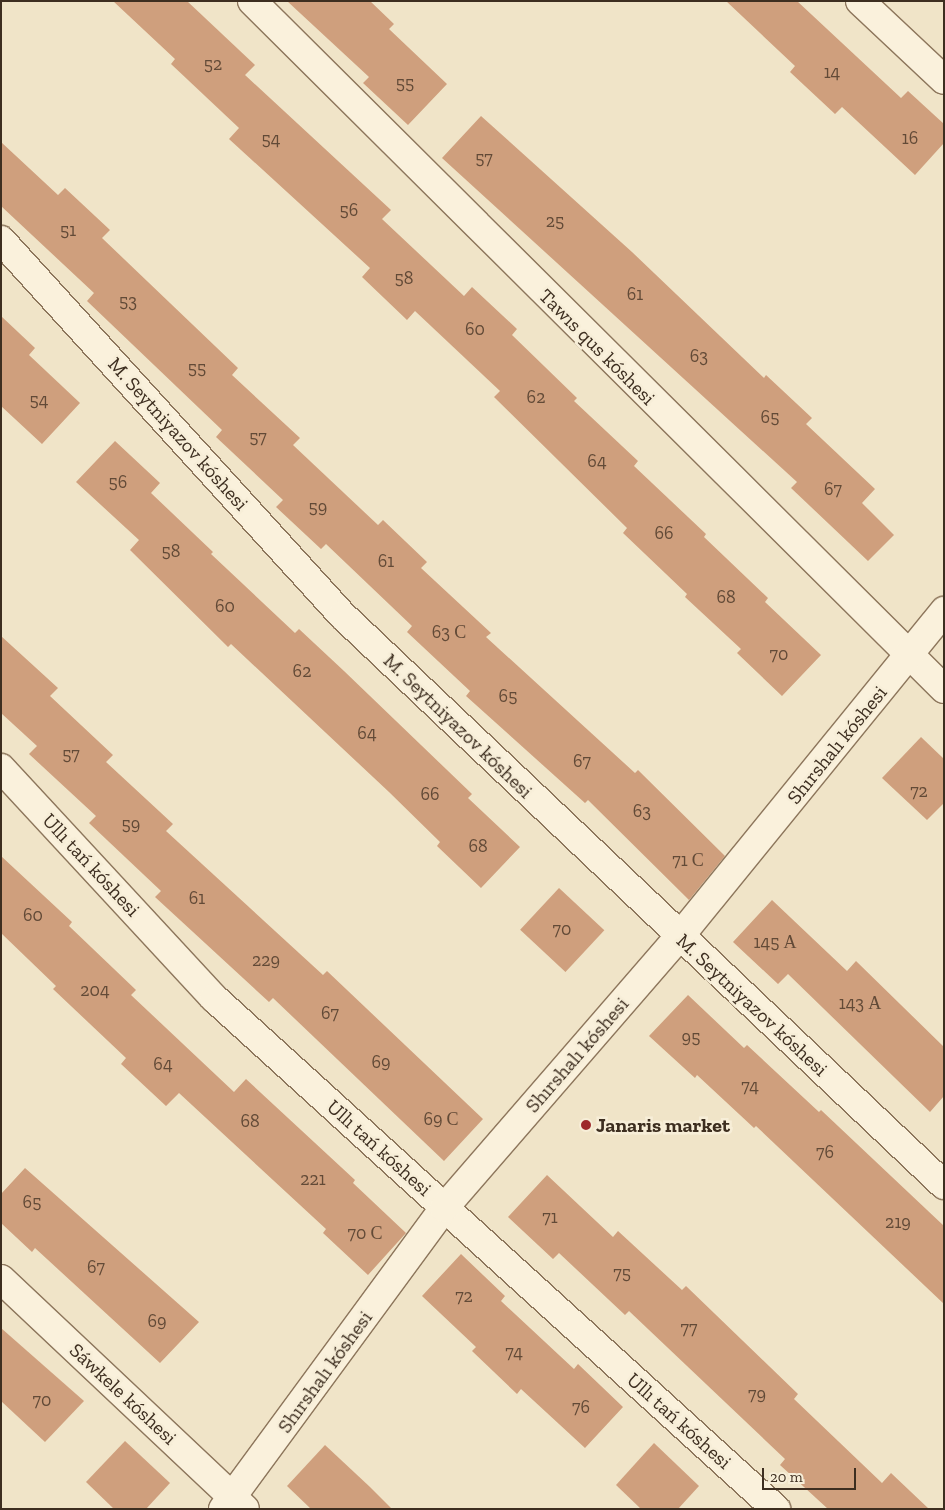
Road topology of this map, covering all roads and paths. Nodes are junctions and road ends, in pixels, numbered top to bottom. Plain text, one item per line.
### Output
1 (252, 1) edge
2 (860, 1) edge
3 (944, 80) edge
4 (1, 240) edge
5 (944, 611) edge
6 (910, 656) junction
7 (944, 689) edge
8 (1, 768) edge
9 (680, 936) junction
10 (944, 1184) edge
11 (444, 1208) junction
12 (1, 1279) edge
13 (234, 1505) edge
14 (776, 1509) edge

1 - 6 street, Tawıs qus kóshesi
2 - 3 street
4 - 9 street, M. Seytniyazov kóshesi
5 - 6 street, Shırshalı kóshesi
6 - 7 street, Tawıs qus kóshesi
6 - 9 street, Shırshalı kóshesi
8 - 11 street, Ullı tań kóshesi
9 - 10 street, M. Seytniyazov kóshesi
9 - 11 street, Shırshalı kóshesi
11 - 13 street, Shırshalı kóshesi
11 - 14 street, Ullı tań kóshesi
12 - 13 street, Sáwkele kóshesi

